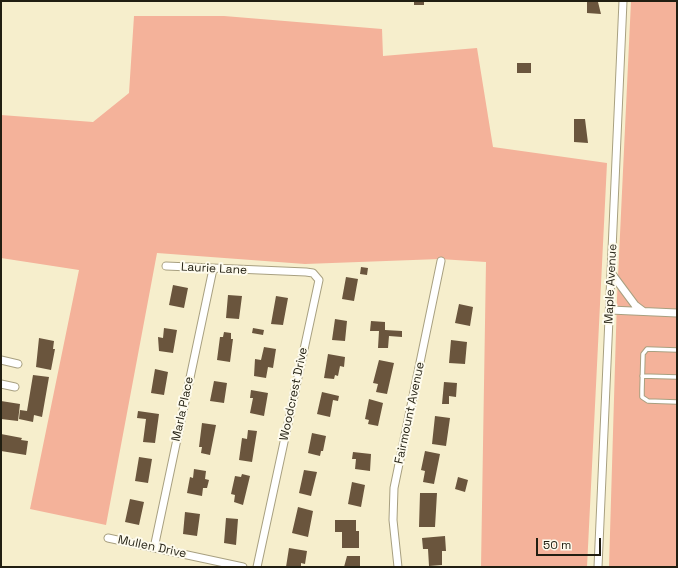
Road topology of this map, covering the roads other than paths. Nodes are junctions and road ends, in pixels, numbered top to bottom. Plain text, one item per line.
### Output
1 (623, 1) edge
2 (441, 261) dead end
3 (166, 266) dead end
4 (213, 269) junction
5 (262, 271) joint
6 (612, 274) junction
7 (610, 310) junction
8 (643, 311) junction
9 (677, 313) edge
10 (677, 350) edge
11 (1, 360) edge
12 (18, 364) dead end
13 (642, 376) junction
14 (677, 377) edge
15 (1, 384) edge
16 (15, 387) dead end
17 (677, 402) edge
18 (108, 538) dead end
19 (154, 548) junction
20 (243, 567) edge
21 (257, 567) edge
22 (398, 567) edge
23 (598, 567) edge

1 - 6 street, Maple Avenue
2 - 22 street, Fairmount Avenue
3 - 4 street, Laurie Lane
4 - 5 street, Laurie Lane
4 - 19 street, Marla Place
5 - 21 street, Woodcrest Drive
6 - 7 street, Maple Avenue
6 - 8 street
7 - 8 street
7 - 23 street, Maple Avenue
8 - 9 street
10 - 13 lane
11 - 12 street
13 - 14 lane
13 - 17 lane
15 - 16 street
18 - 19 street, Mullen Drive
19 - 20 street, Mullen Drive

